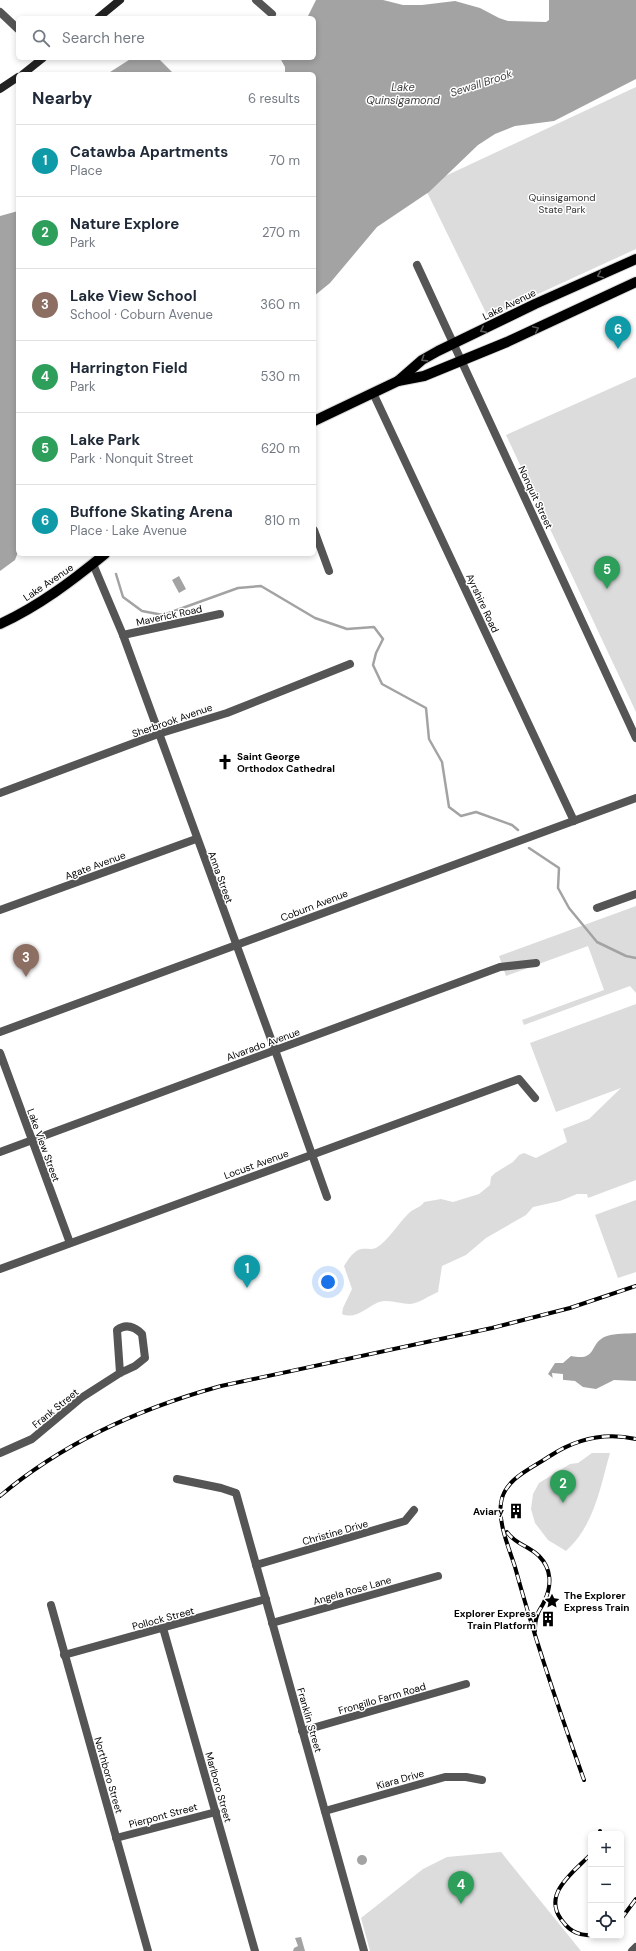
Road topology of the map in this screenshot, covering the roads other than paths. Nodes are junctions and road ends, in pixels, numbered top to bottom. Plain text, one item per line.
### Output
1 (256, 0) edge
2 (118, 1) edge
3 (0, 12) edge
4 (272, 14) dead end
5 (100, 16) edge
6 (16, 27) edge
7 (40, 60) edge
8 (26, 72) edge
9 (16, 78) edge
10 (0, 89) edge
11 (636, 259) edge
12 (417, 265) dead end
13 (636, 282) edge
14 (454, 344) junction
15 (461, 360) junction
16 (398, 381) junction
17 (373, 393) junction
18 (316, 420) edge
19 (316, 535) edge
20 (103, 556) edge
21 (93, 564) junction
22 (329, 571) dead end
23 (220, 614) dead end
24 (0, 624) edge
25 (123, 636) junction
26 (350, 664) dead end
27 (158, 734) junction
28 (636, 738) edge
29 (0, 794) edge
30 (636, 798) edge
31 (574, 821) junction
32 (196, 838) junction
33 (636, 894) edge
34 (597, 908) dead end
35 (0, 910) edge
36 (236, 945) junction
37 (536, 963) dead end
38 (0, 1032) edge
39 (275, 1050) junction
40 (0, 1053) edge
41 (535, 1098) dead end
42 (32, 1140) junction
43 (0, 1152) edge
44 (312, 1155) junction
45 (327, 1197) dead end
46 (70, 1243) junction
47 (0, 1269) edge
48 (120, 1373) junction
49 (0, 1454) edge
50 (177, 1479) dead end
51 (414, 1510) dead end
52 (256, 1565) junction
53 (438, 1576) dead end
54 (266, 1599) junction
55 (51, 1605) dead end
56 (272, 1623) junction
57 (163, 1628) junction
58 (64, 1655) junction
59 (466, 1684) dead end
60 (302, 1731) junction
61 (482, 1780) dead end
62 (325, 1811) junction
63 (216, 1812) junction
64 (116, 1838) junction
65 (636, 1947) edge
66 (148, 1951) edge
67 (255, 1951) edge
68 (364, 1951) edge
69 (632, 1951) edge

1 - 4 street
2 - 5 main road
3 - 6 street
7 - 8 main road
9 - 10 main road
11 -> 14 main road, Lake Avenue
12 - 14 street, Nonquit Street
15 -> 13 main road, Lake Avenue
14 - 15 street, Nonquit Street
14 -> 16 main road, Lake Avenue
15 - 16 main road, Lake Avenue
15 - 28 street, Nonquit Street
16 - 17 main road, Lake Avenue
17 - 18 main road, Lake Avenue
17 - 31 street, Ayrshire Road
19 - 22 street
20 - 21 main road, Lake Avenue
21 - 24 main road, Lake Avenue
21 - 25 street, Anna Street
23 - 25 street, Maverick Road
25 - 27 street, Anna Street
26 - 27 street, Sherbrook Avenue
27 - 29 street, Sherbrook Avenue
27 - 32 street, Anna Street
30 - 31 street, Coburn Avenue
31 - 36 street, Coburn Avenue
32 - 35 street, Agate Avenue
32 - 36 street, Anna Street
33 - 34 street
36 - 38 street, Coburn Avenue
36 - 39 street, Anna Street
37 - 39 street, Alvarado Avenue
39 - 42 street, Alvarado Avenue
39 - 44 street, Anna Street
40 - 42 street, Lake View Street
41 - 44 street, Locust Avenue
42 - 43 street, Alvarado Avenue
42 - 46 street, Lake View Street
44 - 45 street, Anna Street
44 - 46 street, Locust Avenue
46 - 47 street, Locust Avenue
48 - 48 street, Frank Street
48 - 49 street, Frank Street
50 - 52 street, Franklin Street
51 - 52 street, Christine Drive
52 - 54 street, Franklin Street
53 - 56 street, Angela Rose Lane
54 - 56 street, Franklin Street
54 - 57 street, Pollock Street
55 - 58 street, Northboro Street
56 - 60 street, Franklin Street
57 - 58 street, Pollock Street
57 - 63 street, Marlboro Street
58 - 64 street, Northboro Street
59 - 60 street, Frongillo Farm Road
60 - 62 street, Franklin Street
61 - 62 street, Kiara Drive
62 - 68 street, Franklin Street
63 - 64 street, Pierpont Street
63 - 67 street, Marlboro Street
64 - 66 street, Northboro Street
65 - 69 street

